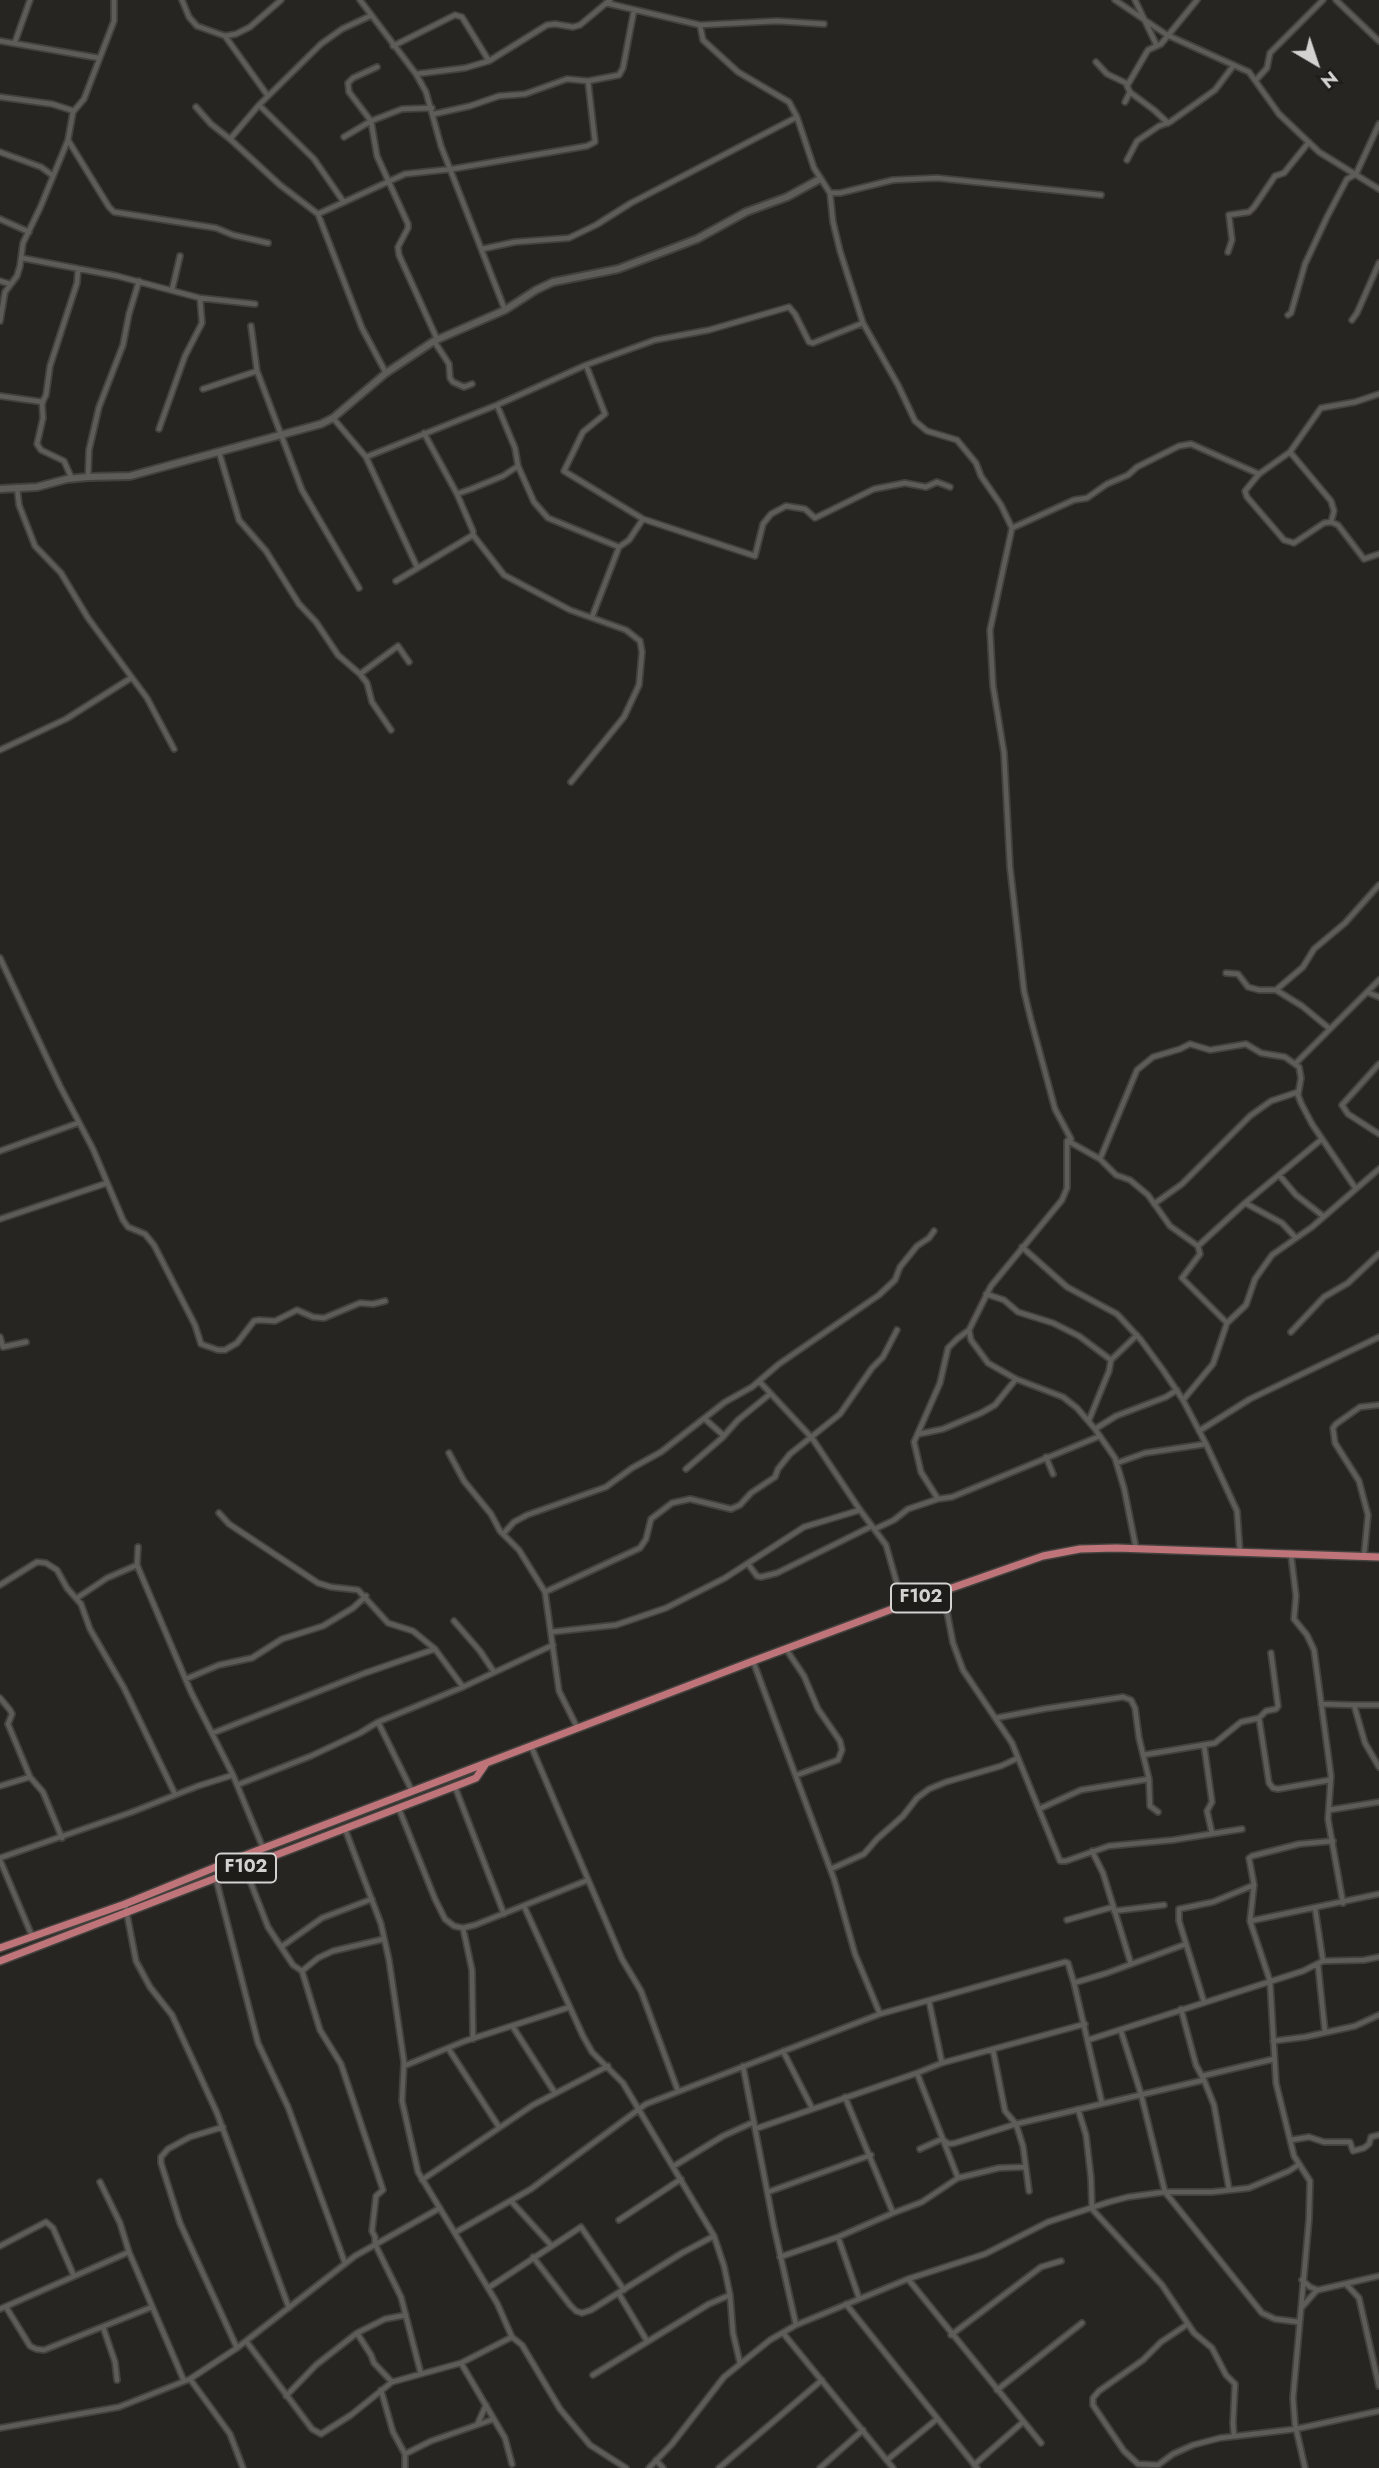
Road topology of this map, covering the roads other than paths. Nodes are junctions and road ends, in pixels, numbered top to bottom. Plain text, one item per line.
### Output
1 (30, 0) edge
2 (114, 0) edge
3 (182, 0) edge
4 (281, 0) edge
5 (360, 0) edge
6 (1115, 0) edge
7 (1135, 0) edge
8 (1197, 0) edge
9 (1323, 0) edge
10 (1336, 0) edge
11 (608, 2) edge
12 (634, 10) junction
13 (370, 16) junction
14 (1142, 18) junction
15 (824, 24) dead end
16 (700, 25) junction
17 (1167, 35) junction
18 (225, 36) junction
19 (0, 41) edge
20 (1379, 41) edge
21 (15, 42) junction
22 (393, 46) junction
23 (1157, 46) junction
24 (99, 58) junction
25 (489, 61) junction
26 (1096, 62) dead end
27 (1234, 65) junction
28 (377, 67) dead end
29 (416, 74) junction
30 (1256, 80) junction
31 (588, 81) junction
32 (1128, 84) junction
33 (1130, 92) junction
34 (268, 96) junction
35 (0, 97) edge
36 (1125, 102) dead end
37 (259, 106) junction
38 (196, 107) dead end
39 (75, 111) junction
40 (433, 111) junction
41 (797, 117) junction
42 (372, 121) junction
43 (1167, 123) junction
44 (1379, 124) edge
45 (344, 137) dead end
46 (230, 139) junction
47 (68, 140) junction
48 (1309, 142) junction
49 (0, 152) edge
50 (1127, 160) dead end
51 (452, 169) junction
52 (1356, 174) junction
53 (52, 175) junction
54 (820, 179) junction
55 (387, 182) junction
56 (1379, 189) edge
57 (830, 193) junction
58 (1101, 195) dead end
59 (343, 201) junction
60 (318, 214) junction
61 (0, 219) edge
62 (29, 232) junction
63 (268, 243) dead end
64 (482, 249) junction
65 (1228, 252) dead end
66 (180, 256) dead end
67 (22, 258) junction
68 (1379, 263) edge
69 (78, 270) junction
70 (0, 281) edge
71 (139, 281) junction
72 (10, 284) junction
73 (172, 290) junction
74 (200, 298) junction
75 (255, 304) dead end
76 (505, 310) junction
77 (1288, 315) dead end
78 (1352, 320) dead end
79 (0, 321) edge
80 (863, 323) junction
81 (251, 326) dead end
82 (435, 340) junction
83 (586, 365) junction
84 (257, 370) junction
85 (386, 373) junction
86 (472, 384) dead end
87 (203, 389) dead end
88 (1379, 394) edge
89 (0, 396) edge
90 (43, 402) junction
91 (497, 405) junction
92 (333, 418) junction
93 (159, 429) dead end
94 (424, 433) junction
95 (281, 435) junction
96 (219, 452) junction
97 (1290, 452) junction
98 (366, 457) junction
99 (518, 466) junction
100 (513, 471) junction
101 (522, 471) junction
102 (1259, 474) junction
103 (88, 477) junction
104 (72, 479) junction
105 (17, 486) junction
106 (950, 487) dead end
107 (0, 488) edge
108 (457, 494) junction
109 (643, 519) junction
110 (1331, 522) junction
111 (1012, 527) junction
112 (472, 535) junction
113 (620, 547) junction
114 (1379, 554) edge
115 (417, 567) junction
116 (396, 581) dead end
117 (359, 588) dead end
118 (592, 617) junction
119 (409, 662) dead end
120 (360, 674) junction
121 (131, 678) junction
122 (391, 730) dead end
123 (174, 749) dead end
124 (0, 750) edge
125 (570, 782) dead end
126 (1379, 885) edge
127 (0, 958) edge
128 (1226, 973) dead end
129 (1379, 980) edge
130 (1276, 990) junction
131 (1367, 992) junction
132 (1379, 997) edge
133 (1330, 1029) junction
134 (1296, 1063) junction
135 (1379, 1064) edge
136 (1298, 1092) junction
137 (78, 1123) junction
138 (1379, 1134) edge
139 (1322, 1139) junction
140 (1067, 1141) junction
141 (0, 1151) edge
142 (1100, 1159) junction
143 (1379, 1169) edge
144 (1280, 1176) junction
145 (107, 1183) junction
146 (1356, 1189) junction
147 (1245, 1203) junction
148 (1154, 1204) junction
149 (1323, 1216) junction
150 (0, 1219) edge
151 (933, 1231) dead end
152 (1295, 1237) junction
153 (1198, 1246) junction
154 (1022, 1247) junction
155 (1379, 1254) edge
156 (986, 1294) junction
157 (386, 1301) dead end
158 (1227, 1323) junction
159 (897, 1329) dead end
160 (969, 1330) junction
161 (1291, 1332) dead end
162 (1137, 1335) junction
163 (0, 1337) edge
164 (1379, 1337) edge
165 (26, 1342) dead end
166 (1111, 1360) junction
167 (1017, 1379) junction
168 (759, 1381) junction
169 (1177, 1390) junction
170 (770, 1394) junction
171 (1183, 1400) junction
172 (1379, 1405) edge
173 (705, 1419) junction
174 (1088, 1420) junction
175 (1095, 1429) junction
176 (1199, 1431) junction
177 (918, 1434) junction
178 (724, 1436) junction
179 (1100, 1436) junction
180 (813, 1438) junction
181 (1206, 1444) junction
182 (449, 1453) dead end
183 (1046, 1457) junction
184 (1116, 1463) junction
185 (686, 1469) dead end
186 (1053, 1474) dead end
187 (938, 1499) junction
188 (860, 1510) junction
189 (219, 1513) dead end
190 (873, 1527) junction
191 (504, 1533) junction
192 (138, 1547) dead end
193 (1136, 1548) junction
194 (1240, 1553) junction
195 (1292, 1555) junction
196 (1363, 1556) junction
197 (1379, 1557) edge
198 (748, 1564) junction
199 (137, 1565) junction
200 (0, 1585) edge
201 (943, 1591) junction
202 (545, 1592) junction
203 (366, 1596) junction
204 (77, 1598) junction
205 (903, 1605) junction
206 (454, 1620) dead end
207 (551, 1632) junction
208 (553, 1645) junction
209 (435, 1649) junction
210 (786, 1649) junction
211 (1271, 1653) dead end
212 (753, 1661) junction
213 (494, 1672) junction
214 (186, 1679) junction
215 (463, 1686) junction
216 (0, 1698) edge
217 (1321, 1704) junction
218 (1379, 1704) edge
219 (1354, 1705) junction
220 (1259, 1717) junction
221 (996, 1718) junction
222 (378, 1722) junction
223 (577, 1728) junction
224 (213, 1734) junction
225 (1204, 1745) junction
226 (531, 1746) junction
227 (1143, 1755) junction
228 (1018, 1758) junction
229 (485, 1765) junction
230 (1379, 1767) edge
231 (233, 1775) junction
232 (797, 1775) junction
233 (30, 1777) junction
234 (1149, 1779) junction
235 (1330, 1780) junction
236 (236, 1785) junction
237 (0, 1786) edge
238 (455, 1787) junction
239 (412, 1792) junction
240 (175, 1794) junction
241 (1379, 1802) edge
242 (399, 1809) junction
243 (1039, 1809) junction
244 (1329, 1810) junction
245 (1158, 1812) dead end
246 (345, 1829) junction
247 (1242, 1829) dead end
248 (1212, 1833) junction
249 (62, 1838) junction
250 (1333, 1842) junction
251 (264, 1849) junction
252 (1092, 1851) junction
253 (0, 1859) edge
254 (244, 1868) junction
255 (831, 1869) junction
256 (216, 1879) junction
257 (588, 1880) junction
258 (1254, 1885) junction
259 (1379, 1894) edge
260 (372, 1899) junction
261 (1343, 1903) junction
262 (125, 1904) junction
263 (1164, 1905) dead end
264 (524, 1906) junction
265 (1315, 1908) junction
266 (1114, 1909) junction
267 (126, 1913) junction
268 (504, 1914) junction
269 (1067, 1920) dead end
270 (1250, 1921) junction
271 (463, 1928) junction
272 (32, 1936) junction
273 (384, 1939) junction
274 (1186, 1944) junction
275 (280, 1947) junction
276 (0, 1948) edge
277 (1379, 1956) edge
278 (0, 1961) edge
279 (1321, 1963) junction
280 (1131, 1964) junction
281 (302, 1971) junction
282 (1270, 1981) junction
283 (1074, 1983) junction
284 (929, 2001) junction
285 (1204, 2002) junction
286 (570, 2007) junction
287 (1181, 2009) junction
288 (880, 2014) junction
289 (1379, 2015) edge
290 (1085, 2024) junction
291 (513, 2027) junction
292 (1121, 2031) junction
293 (1325, 2032) junction
294 (473, 2039) junction
295 (1088, 2040) junction
296 (1273, 2041) junction
297 (448, 2048) junction
298 (993, 2050) junction
299 (783, 2051) junction
300 (1274, 2059) junction
301 (942, 2063) junction
302 (404, 2066) junction
303 (608, 2066) junction
304 (743, 2066) junction
305 (917, 2073) junction
306 (1203, 2078) junction
307 (678, 2091) junction
308 (555, 2093) junction
309 (1141, 2094) junction
310 (845, 2097) junction
311 (1102, 2103) junction
312 (812, 2108) junction
313 (639, 2109) junction
314 (1078, 2109) junction
315 (754, 2122) junction
316 (1016, 2124) junction
317 (223, 2127) junction
318 (499, 2127) junction
319 (755, 2129) junction
320 (1379, 2136) edge
321 (942, 2139) junction
322 (1291, 2140) junction
323 (920, 2149) dead end
324 (871, 2155) junction
325 (1298, 2165) junction
326 (674, 2166) junction
327 (1025, 2168) junction
328 (958, 2178) junction
329 (681, 2179) junction
330 (422, 2180) junction
331 (100, 2182) dead end
332 (1229, 2189) junction
333 (1029, 2191) dead end
334 (768, 2192) junction
335 (1165, 2192) junction
336 (511, 2201) junction
337 (440, 2208) junction
338 (1092, 2209) junction
339 (893, 2213) junction
340 (619, 2220) dead end
341 (456, 2232) junction
342 (714, 2236) junction
343 (838, 2237) junction
344 (375, 2244) junction
345 (551, 2245) junction
346 (0, 2246) edge
347 (130, 2252) junction
348 (533, 2257) junction
349 (780, 2257) junction
350 (1061, 2261) dead end
351 (345, 2263) junction
352 (74, 2276) junction
353 (1379, 2276) edge
354 (908, 2279) junction
355 (1302, 2280) junction
356 (1346, 2284) junction
357 (488, 2288) junction
358 (1318, 2290) junction
359 (621, 2292) junction
360 (730, 2295) junction
361 (859, 2298) junction
362 (846, 2304) junction
363 (152, 2307) junction
364 (3, 2308) edge
365 (289, 2308) junction
366 (1300, 2309) junction
367 (406, 2315) junction
368 (1299, 2322) junction
369 (1082, 2323) dead end
370 (1188, 2324) junction
371 (796, 2325) junction
372 (103, 2327) junction
373 (357, 2333) junction
374 (783, 2333) junction
375 (951, 2335) junction
376 (512, 2337) junction
377 (246, 2341) junction
378 (647, 2341) junction
379 (237, 2348) junction
380 (461, 2363) junction
381 (740, 2363) junction
382 (421, 2374) junction
383 (593, 2375) dead end
384 (190, 2379) junction
385 (117, 2380) dead end
386 (184, 2381) junction
387 (822, 2381) junction
388 (392, 2382) junction
389 (1379, 2386) edge
390 (381, 2390) junction
391 (997, 2390) junction
392 (286, 2396) junction
393 (486, 2405) junction
394 (1379, 2411) edge
395 (937, 2419) junction
396 (494, 2420) junction
397 (1023, 2422) junction
398 (477, 2424) junction
399 (0, 2428) edge
400 (863, 2430) junction
401 (1296, 2430) junction
402 (1234, 2436) junction
403 (1041, 2443) dead end
404 (405, 2454) junction
405 (656, 2460) junction
406 (887, 2460) junction
407 (512, 2464) dead end
408 (976, 2466) edge
409 (1158, 2466) edge
410 (243, 2468) edge
411 (405, 2468) edge
412 (626, 2468) edge
413 (649, 2468) edge
414 (663, 2468) edge
415 (719, 2468) edge
416 (820, 2468) edge
417 (893, 2468) edge
418 (1305, 2468) edge

1 - 21 street
2 - 24 street
3 - 18 street
4 - 18 street
5 - 13 street
6 - 14 street
7 - 14 street
8 - 17 street
9 - 30 street
10 - 20 street
11 - 12 street
11 - 25 street
12 - 16 street
12 - 31 street
13 - 22 street
13 - 34 street
14 - 17 street
14 - 23 street
15 - 16 street
16 - 41 street
17 - 23 street
17 - 27 street
18 - 34 street
19 - 21 street
21 - 24 street
22 - 25 street
22 - 29 street
23 - 32 street
24 - 39 street
25 - 29 street
26 - 32 street
27 - 30 street
27 - 43 street
28 - 42 street
29 - 40 street
30 - 48 street
31 - 40 street
31 - 51 street
32 - 33 street
33 - 36 street
33 - 43 street
34 - 37 street
35 - 39 street
37 - 46 street
37 - 59 street
38 - 46 street
39 - 47 street
40 - 42 street
40 - 51 street
41 - 54 street
41 - 64 street
42 - 45 street
42 - 55 street
43 - 50 street
44 - 52 street
46 - 60 street
47 - 53 street
47 - 63 street
48 - 52 street
48 - 65 street
49 - 53 street
51 - 55 street
51 - 64 street
52 - 56 street
52 - 77 street
53 - 62 street
54 - 57 street
54 - 76 street
55 - 59 street
55 - 82 street
57 - 58 street
57 - 80 street
59 - 60 street
60 - 85 street
61 - 62 street
62 - 67 street
64 - 76 street
66 - 73 street
67 - 69 street
67 - 72 street
68 - 78 street
69 - 71 street
69 - 90 street
70 - 72 street
71 - 73 street
71 - 103 street
72 - 79 street
73 - 74 street
74 - 75 street
74 - 93 street
76 - 82 street
80 - 83 street
80 - 111 street
81 - 84 street
82 - 85 street
82 - 86 street
83 - 91 street
83 - 109 street
84 - 87 street
84 - 95 street
85 - 92 street
88 - 97 street
89 - 90 street
90 - 104 street
91 - 94 street
91 - 99 street
92 - 95 street
92 - 98 street
94 - 98 street
94 - 108 street
95 - 96 street
95 - 117 street
96 - 103 street
96 - 120 street
97 - 102 street
97 - 110 street
98 - 115 street
99 - 100 street
99 - 101 street
100 - 101 street
100 - 108 street
101 - 113 street
102 - 110 street
102 - 111 street
103 - 104 street
104 - 105 street
105 - 107 street
105 - 121 street
106 - 109 street
108 - 112 street
109 - 113 street
110 - 114 street
111 - 140 street
112 - 115 street
112 - 118 street
113 - 118 street
115 - 116 street
118 - 125 street
119 - 120 street
120 - 122 street
121 - 123 street
121 - 124 street
126 - 130 street
127 - 137 street
128 - 130 street
129 - 131 street
130 - 133 street
131 - 132 street
131 - 133 street
133 - 134 street
134 - 136 street
134 - 142 street
135 - 138 street
136 - 139 street
136 - 148 street
137 - 141 street
137 - 145 street
139 - 144 street
139 - 146 street
140 - 142 street
140 - 154 street
142 - 148 street
143 - 146 street
144 - 147 street
144 - 149 street
145 - 150 street
145 - 157 street
146 - 149 street
147 - 152 street
147 - 153 street
148 - 153 street
149 - 152 street
151 - 168 street
152 - 158 street
153 - 158 street
154 - 156 street
154 - 162 street
155 - 161 street
156 - 160 street
156 - 166 street
158 - 171 street
159 - 180 street
160 - 167 street
160 - 177 street
162 - 166 street
162 - 169 street
163 - 165 street
164 - 176 street
166 - 174 street
167 - 174 street
167 - 177 street
168 - 170 street
168 - 173 street
169 - 171 street
169 - 175 street
170 - 178 street
170 - 180 street
171 - 176 street
172 - 196 street
173 - 178 street
173 - 191 street
174 - 175 street
175 - 179 street
176 - 181 street
177 - 187 street
178 - 185 street
179 - 183 street
179 - 184 street
180 - 188 street
180 - 202 street
181 - 184 street
181 - 194 street
182 - 191 street
183 - 186 street
183 - 187 street
184 - 193 street
187 - 190 street
188 - 190 street
188 - 198 street
189 - 203 street
190 - 198 street
190 - 205 street
191 - 202 street
192 - 199 street
193 - 194 main road, F102
193 - 201 main road, F102
194 - 195 main road, F102
195 - 196 main road, F102
195 - 217 street
196 - 197 main road, F102
198 - 207 street
199 - 204 street
199 - 214 street
200 - 204 street
201 - 205 main road, F102
201 - 221 street
202 - 207 street
203 - 209 street
203 - 214 street
204 - 240 street
205 - 210 main road, F102
206 - 213 street
207 - 208 street
208 - 213 street
208 - 223 street
209 - 215 street
209 - 224 street
210 - 212 main road, F102
210 - 232 street
211 - 220 street
212 - 223 main road, F102
212 - 232 street
213 - 215 street
214 - 224 street
215 - 222 street
216 - 233 street
217 - 219 street
217 - 235 street
218 - 219 street
219 - 230 street
220 - 225 street
220 - 235 street
221 - 227 street
221 - 228 street
222 - 236 street
222 - 239 street
223 - 226 main road, F102
224 - 231 street
225 - 227 street
225 - 248 street
226 - 229 main road, F102
226 - 257 street
227 - 234 street
228 - 243 street
228 - 255 street
229 - 238 main road, F102
229 - 239 main road, F102
231 - 236 street
231 - 240 street
232 - 255 street
233 - 237 street
233 - 249 street
234 - 243 street
234 - 245 street
235 - 244 street
236 - 251 street
238 - 242 main road, F102
238 - 268 street
239 - 251 main road, F102
240 - 249 street
241 - 244 street
242 - 246 main road, F102
242 - 271 street
243 - 252 street
244 - 250 street
246 - 254 main road, F102
246 - 260 street
247 - 248 street
248 - 252 street
249 - 253 street
250 - 258 street
250 - 261 street
251 - 262 main road, F102
252 - 266 street
253 - 272 street
254 - 256 main road, F102
254 - 275 street
255 - 288 street
256 - 267 main road, F102
256 - 351 street
257 - 264 street
257 - 307 street
258 - 270 street
258 - 274 street
259 - 261 street
260 - 273 street
260 - 275 street
261 - 265 street
262 - 267 street
262 - 272 main road, F102
263 - 266 street
264 - 268 street
264 - 286 street
265 - 270 street
265 - 279 street
266 - 269 street
266 - 280 street
267 - 278 main road, F102
267 - 317 street
268 - 271 street
270 - 282 street
271 - 294 street
272 - 276 main road, F102
273 - 281 street
273 - 302 street
274 - 280 street
274 - 285 street
275 - 281 street
277 - 279 street
279 - 282 street
279 - 293 street
280 - 283 street
281 - 344 street
282 - 285 street
282 - 296 street
283 - 284 street
283 - 290 street
284 - 288 street
284 - 301 street
285 - 287 street
286 - 291 street
286 - 303 street
287 - 292 street
287 - 306 street
288 - 299 street
289 - 293 street
290 - 295 street
290 - 298 street
291 - 294 street
291 - 308 street
292 - 295 street
292 - 309 street
293 - 296 street
294 - 297 street
295 - 311 street
296 - 300 street
297 - 302 street
297 - 318 street
298 - 301 street
298 - 316 street
299 - 304 street
299 - 312 street
300 - 306 street
300 - 322 street
301 - 305 street
302 - 330 street
303 - 308 street
303 - 313 street
304 - 307 street
304 - 315 street
305 - 310 street
305 - 321 street
306 - 309 street
306 - 332 street
307 - 313 street
308 - 318 street
309 - 311 street
309 - 335 street
310 - 312 street
310 - 324 street
311 - 314 street
312 - 319 street
313 - 326 street
313 - 336 street
314 - 316 street
314 - 338 street
315 - 319 street
315 - 326 street
316 - 321 street
316 - 327 street
317 - 365 street
317 - 379 street
318 - 330 street
319 - 334 street
320 - 322 street
321 - 323 street
321 - 328 street
322 - 325 street
324 - 334 street
324 - 339 street
325 - 332 street
325 - 355 street
326 - 329 street
327 - 328 street
327 - 333 street
328 - 339 street
329 - 340 street
329 - 342 street
330 - 337 street
331 - 347 street
332 - 335 street
334 - 349 street
335 - 338 street
335 - 368 street
336 - 341 street
336 - 345 street
337 - 341 street
337 - 344 street
338 - 354 street
338 - 370 street
339 - 343 street
341 - 357 street
342 - 359 street
342 - 360 street
343 - 349 street
343 - 361 street
344 - 351 street
344 - 367 street
345 - 348 street
345 - 359 street
346 - 352 street
347 - 352 street
347 - 363 street
348 - 357 street
348 - 359 street
349 - 371 street
350 - 375 street
351 - 365 street
352 - 364 street
353 - 356 street
354 - 361 street
354 - 375 street
355 - 358 street
355 - 366 street
356 - 358 street
356 - 389 street
357 - 376 street
358 - 366 street
359 - 378 street
360 - 378 street
360 - 381 street
361 - 362 street
362 - 371 street
362 - 395 street
363 - 372 street
363 - 386 street
364 - 372 street
365 - 377 street
366 - 368 street
367 - 373 street
367 - 382 street
368 - 401 street
369 - 391 street
370 - 402 street
370 - 409 street
371 - 374 street
372 - 385 street
373 - 388 street
373 - 392 street
374 - 381 street
374 - 387 street
375 - 391 street
376 - 380 street
376 - 412 street
377 - 379 street
377 - 392 street
378 - 383 street
379 - 384 street
380 - 382 street
380 - 393 street
381 - 405 street
382 - 388 street
384 - 386 street
384 - 410 street
386 - 399 street
387 - 400 street
387 - 415 street
388 - 390 street
390 - 392 street
390 - 404 street
391 - 397 street
393 - 396 street
393 - 398 street
394 - 401 street
395 - 406 street
395 - 408 street
396 - 398 street
396 - 407 street
397 - 403 street
397 - 408 street
398 - 404 street
400 - 406 street
400 - 416 street
401 - 402 street
401 - 418 street
402 - 409 street
404 - 411 street
405 - 413 street
405 - 414 street
406 - 417 street

